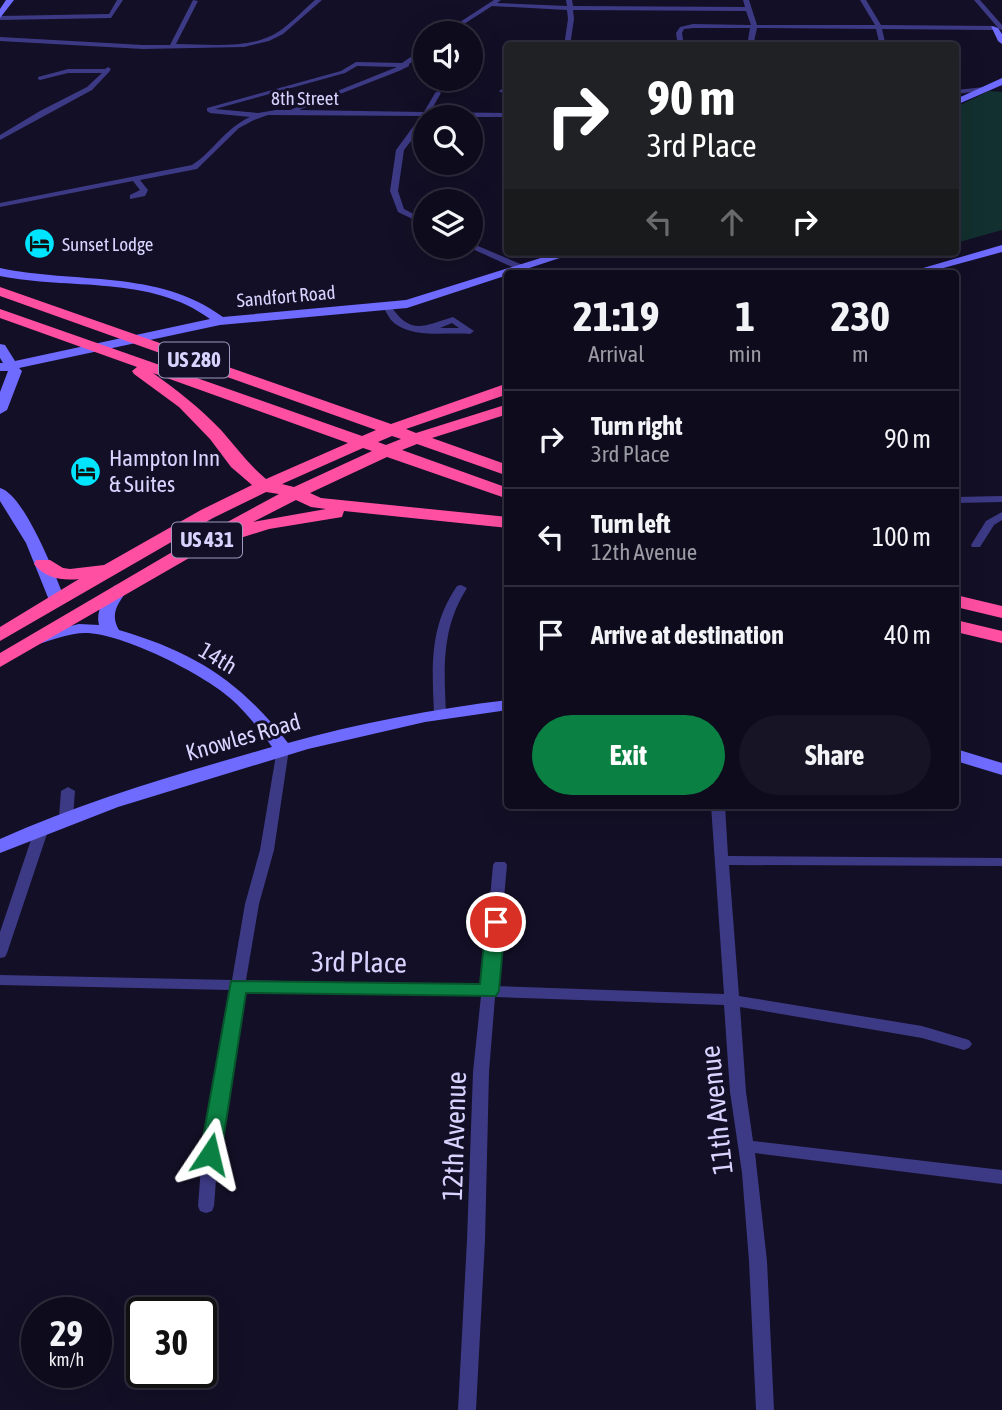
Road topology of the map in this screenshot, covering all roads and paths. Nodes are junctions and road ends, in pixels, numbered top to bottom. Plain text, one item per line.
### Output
1 (10, 0) edge
2 (120, 0) edge
3 (319, 0) edge
4 (746, 0) edge
5 (863, 0) edge
6 (977, 0) edge
7 (195, 1) edge
8 (496, 2) edge
9 (569, 4) edge
10 (750, 9) junction
11 (0, 16) edge
12 (111, 16) joint
13 (465, 21) edge
14 (754, 26) junction
15 (878, 27) junction
16 (999, 28) edge
17 (0, 39) edge
18 (1002, 41) edge
19 (568, 42) edge
20 (680, 42) edge
21 (751, 42) edge
22 (882, 42) edge
23 (172, 47) junction
24 (413, 60) edge
25 (407, 65) junction
26 (40, 78) dead end
27 (995, 86) edge
28 (959, 92) edge
29 (438, 93) dead end
30 (959, 101) edge
31 (431, 105) edge
32 (286, 112) junction
33 (413, 114) edge
34 (256, 115) junction
35 (483, 115) edge
36 (504, 115) edge
37 (413, 131) edge
38 (0, 138) edge
39 (135, 179) junction
40 (132, 197) dead end
41 (0, 205) edge
42 (413, 216) edge
43 (1002, 248) edge
44 (483, 250) edge
45 (560, 256) edge
46 (1002, 261) edge
47 (522, 268) junction
48 (516, 270) edge
49 (923, 270) edge
50 (0, 272) edge
51 (959, 273) edge
52 (504, 274) edge
53 (0, 291) edge
54 (387, 307) junction
55 (0, 313) edge
56 (220, 321) junction
57 (430, 328) dead end
58 (85, 345) junction
59 (0, 348) edge
60 (6, 366) edge
61 (504, 389) edge
62 (504, 408) edge
63 (0, 410) edge
64 (237, 463) junction
65 (504, 468) edge
66 (264, 486) junction
67 (0, 492) edge
68 (294, 492) junction
69 (504, 493) edge
70 (1002, 499) edge
71 (959, 500) edge
72 (375, 510) junction
73 (207, 514) junction
74 (1002, 515) edge
75 (504, 523) edge
76 (976, 545) dead end
77 (195, 546) junction
78 (43, 564) junction
79 (118, 564) junction
80 (461, 588) dead end
81 (120, 589) junction
82 (57, 600) junction
83 (959, 602) edge
84 (1002, 612) edge
85 (959, 627) edge
86 (112, 632) junction
87 (0, 635) edge
88 (1002, 637) edge
89 (36, 640) junction
90 (0, 661) edge
91 (504, 706) edge
92 (440, 714) junction
93 (283, 749) junction
94 (959, 756) edge
95 (1002, 769) edge
96 (68, 790) dead end
97 (718, 809) edge
98 (66, 817) junction
99 (42, 828) junction
100 (0, 847) edge
101 (723, 860) junction
102 (1002, 862) edge
103 (500, 864) dead end
104 (0, 953) edge
105 (0, 980) edge
106 (238, 986) junction
107 (489, 991) junction
108 (732, 1000) junction
109 (964, 1044) dead end
110 (746, 1146) junction
111 (1002, 1177) edge
112 (206, 1206) dead end
113 (467, 1410) edge
114 (765, 1410) edge

1 - 11 street
2 - 12 street
3 - 23 street
4 - 10 street
5 - 15 street
6 - 16 street
7 - 23 street
8 - 9 street
8 - 13 street
9 - 10 street
9 - 19 street
10 - 14 street
11 - 12 street
14 - 15 street
14 - 20 street
14 - 21 street
15 - 16 street
15 - 22 street
16 - 18 street
17 - 23 street
24 - 25 street
25 - 32 street
25 - 34 street
26 - 38 street
27 - 28 street
27 - 30 street
29 - 31 street
32 - 33 street, 8th Street
32 - 34 street, 8th Street
34 - 39 street, 8th Street
35 - 36 street, 8th Street
37 - 42 street
39 - 40 street
39 - 41 street, 8th Street
43 - 49 street
44 - 47 street
45 - 47 street, Sandfort Road
46 - 51 street
47 - 48 street, Sandfort Road
50 - 56 street
52 - 54 street, Sandfort Road
53 - 65 highway, US 280
54 - 56 street, Sandfort Road
54 - 57 street
55 - 58 highway, US 280
56 - 60 street, Sandfort Road
58 - 64 highway
58 - 69 highway, US 280
59 - 60 street
60 - 63 street
61 - 66 highway
62 - 68 highway, US 431
64 - 66 highway
64 - 73 highway, US 431
66 - 68 highway
66 - 73 highway
67 - 78 street
68 - 72 highway
68 - 77 highway, US 431
70 - 71 street
72 - 75 highway
72 - 77 highway
73 - 79 highway, US 431
74 - 76 street
77 - 81 highway, US 431
78 - 79 highway
78 - 82 street
79 - 82 highway, US 431
80 - 92 street
81 - 86 street
81 - 89 highway, US 431
82 - 87 highway, US 431
82 - 89 highway
83 - 84 highway
85 - 88 highway
86 - 89 street, 14th
86 - 93 street, 14th
89 - 90 highway, US 431
91 - 92 street, Knowles Road
92 - 93 street, Knowles Road
93 - 98 street, Knowles Road
93 - 106 street
94 - 95 street
96 - 98 street
97 - 101 street, 11th Avenue
98 - 99 street, Knowles Road
99 - 100 street, Knowles Road
99 - 104 street
101 - 102 street
101 - 108 street, 11th Avenue
103 - 107 street, 12th Avenue
105 - 106 street, 3rd Place
106 - 107 street, 3rd Place
106 - 112 street
107 - 108 street, 3rd Place
107 - 113 street, 12th Avenue
108 - 109 street, 3rd Place
108 - 110 street, 11th Avenue
110 - 111 street
110 - 114 street, 11th Avenue

